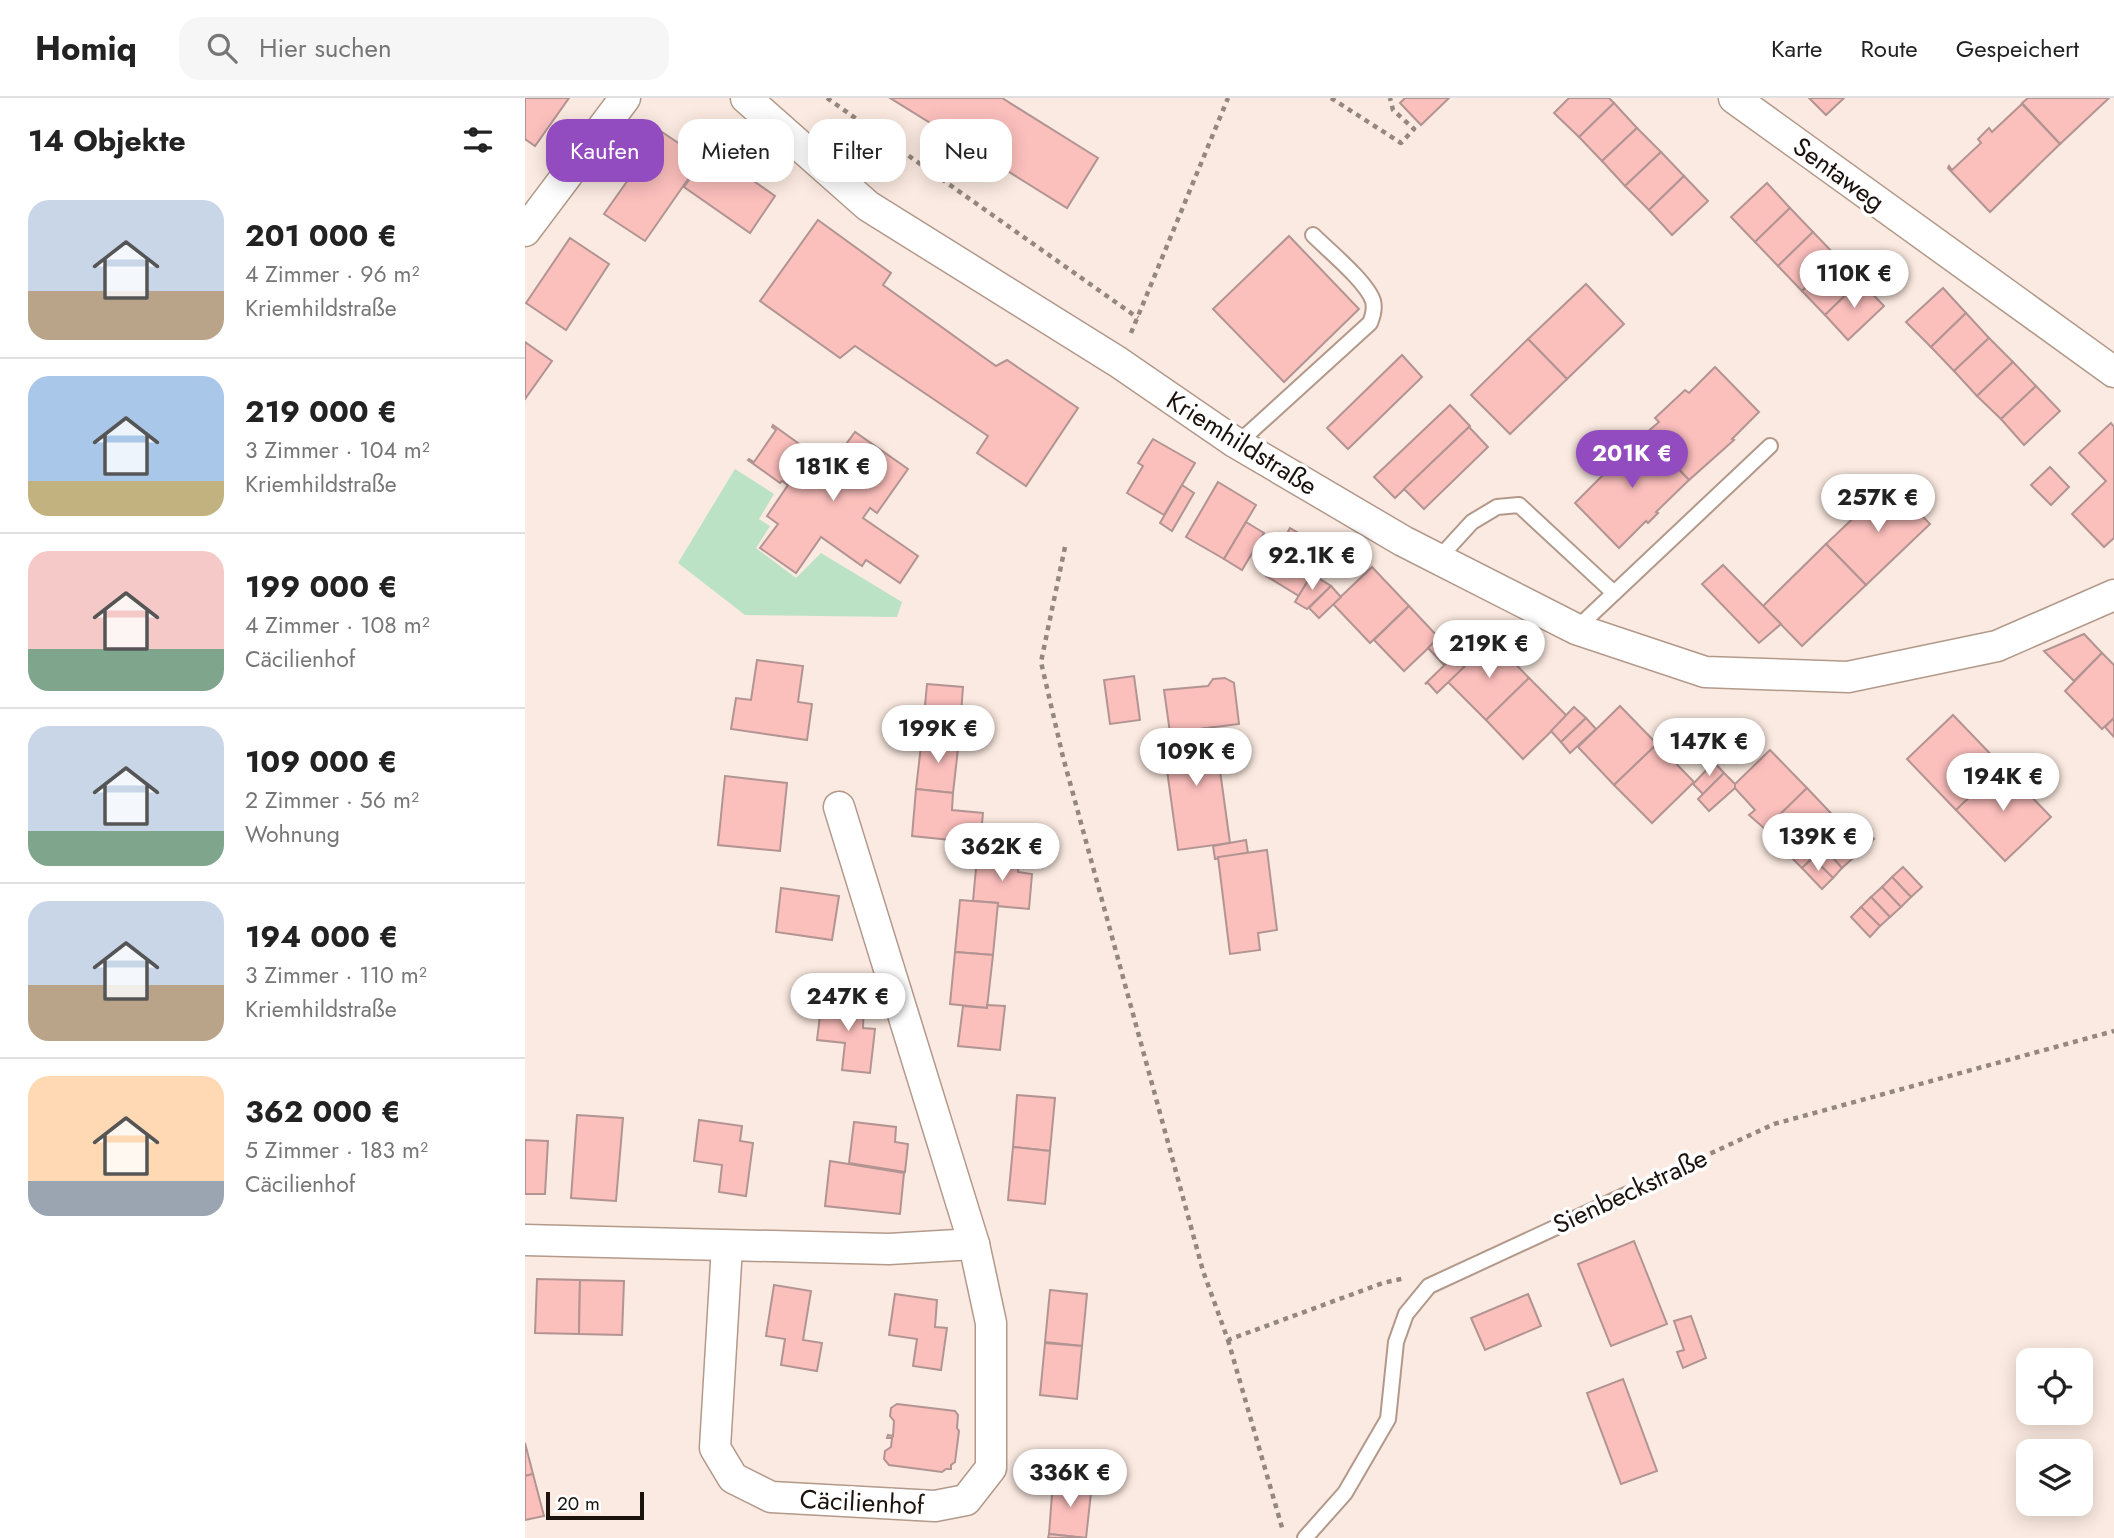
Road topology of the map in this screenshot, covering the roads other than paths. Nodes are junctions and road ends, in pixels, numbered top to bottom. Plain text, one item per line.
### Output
1 (625, 98) edge
2 (746, 98) edge
3 (1734, 98) edge
4 (525, 231) edge
5 (1313, 235) dead end
6 (2114, 372) edge
7 (1237, 444) junction
8 (1770, 446) dead end
9 (1438, 559) junction
10 (1614, 593) junction
11 (2114, 595) edge
12 (1576, 629) junction
13 (839, 807) dead end
14 (1628, 1194) road end
15 (525, 1240) edge
16 (974, 1244) junction
17 (727, 1246) junction
18 (1305, 1538) edge

1 - 4 street
2 - 7 street, Kriemhildstraße
3 - 6 street, Sentaweg
5 - 7 lane
7 - 9 street, Kriemhildstraße
8 - 10 lane
9 - 10 lane
9 - 12 street, Kriemhildstraße
10 - 12 lane
11 - 12 street, Kriemhildstraße
13 - 16 street, Cäcilienhof
14 - 18 lane, Sienbeckstraße
15 - 17 street
16 - 17 street
16 - 17 street, Cäcilienhof

